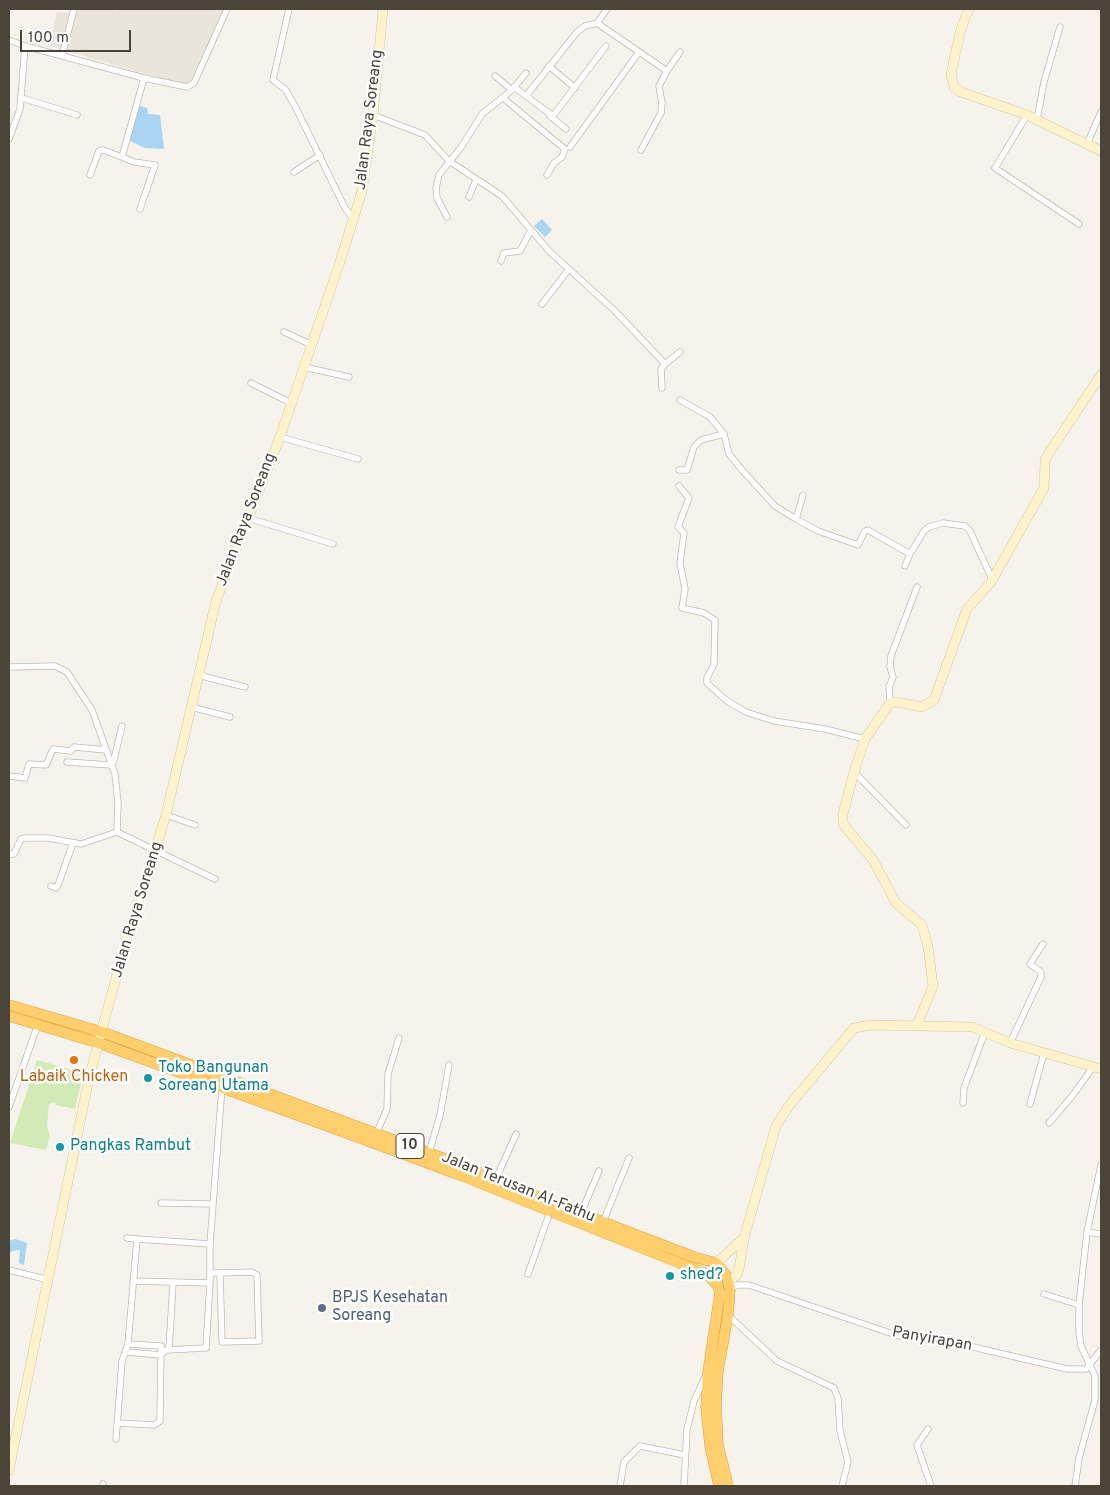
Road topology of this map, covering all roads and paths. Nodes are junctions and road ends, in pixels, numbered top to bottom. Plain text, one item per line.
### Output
1 (74, 9) edge
2 (227, 9) edge
3 (288, 9) edge
4 (383, 9) edge
5 (607, 9) edge
6 (969, 9) edge
7 (597, 23) junction
8 (1060, 27) dead end
9 (9, 40) edge
10 (25, 46) junction
11 (606, 46) dead end
12 (639, 52) junction
13 (680, 52) dead end
14 (62, 56) junction
15 (549, 66) junction
16 (667, 71) junction
17 (526, 73) dead end
18 (495, 76) dead end
19 (144, 78) junction
20 (513, 88) junction
21 (575, 88) junction
22 (526, 96) junction
23 (22, 98) junction
24 (503, 98) junction
25 (1101, 112) edge
26 (77, 115) dead end
27 (373, 115) junction
28 (1027, 115) junction
29 (550, 116) junction
30 (1037, 119) junction
31 (566, 129) dead end
32 (9, 139) edge
33 (1087, 144) junction
34 (570, 147) dead end
35 (641, 150) dead end
36 (1101, 151) edge
37 (320, 155) junction
38 (122, 157) junction
39 (449, 161) junction
40 (294, 172) dead end
41 (90, 175) dead end
42 (546, 175) dead end
43 (476, 180) junction
44 (469, 197) dead end
45 (140, 210) dead end
46 (447, 217) dead end
47 (354, 220) junction
48 (1079, 224) dead end
49 (531, 230) junction
50 (501, 262) dead end
51 (569, 268) junction
52 (542, 304) dead end
53 (284, 332) dead end
54 (312, 345) junction
55 (680, 352) dead end
56 (665, 364) junction
57 (304, 367) junction
58 (1101, 375) edge
59 (349, 377) dead end
60 (251, 382) dead end
61 (662, 388) dead end
62 (680, 400) dead end
63 (292, 403) junction
64 (724, 434) junction
65 (280, 437) junction
66 (358, 459) dead end
67 (679, 470) dead end
68 (679, 486) dead end
69 (803, 495) dead end
70 (248, 518) junction
71 (796, 519) junction
72 (333, 544) dead end
73 (910, 554) junction
74 (905, 566) dead end
75 (992, 579) junction
76 (917, 587) dead end
77 (9, 667) edge
78 (198, 674) junction
79 (245, 687) dead end
80 (890, 703) junction
81 (191, 707) junction
82 (230, 718) dead end
83 (122, 726) dead end
84 (865, 739) junction
85 (106, 750) junction
86 (67, 762) dead end
87 (110, 765) junction
88 (854, 772) junction
89 (9, 776) edge
90 (166, 815) junction
91 (195, 825) dead end
92 (906, 825) dead end
93 (117, 832) junction
94 (73, 843) junction
95 (156, 850) junction
96 (9, 854) edge
97 (215, 878) dead end
98 (50, 886) dead end
99 (1043, 944) dead end
100 (9, 1005) edge
101 (9, 1016) edge
102 (38, 1024) junction
103 (917, 1025) junction
104 (102, 1032) junction
105 (985, 1032) junction
106 (399, 1038) dead end
107 (99, 1042) junction
108 (1010, 1043) junction
109 (1044, 1052) junction
110 (449, 1065) dead end
111 (1097, 1068) edge
112 (222, 1088) junction
113 (963, 1103) dead end
114 (1030, 1104) dead end
115 (9, 1107) edge
116 (1049, 1123) dead end
117 (376, 1134) junction
118 (516, 1134) dead end
119 (415, 1153) junction
120 (429, 1153) junction
121 (629, 1158) dead end
122 (1101, 1164) edge
123 (599, 1171) dead end
124 (496, 1179) junction
125 (161, 1202) dead end
126 (213, 1204) junction
127 (552, 1207) junction
128 (581, 1213) junction
129 (603, 1222) junction
130 (1087, 1232) junction
131 (1101, 1234) edge
132 (127, 1238) dead end
133 (744, 1238) junction
134 (137, 1239) junction
135 (210, 1244) junction
136 (716, 1263) junction
137 (9, 1270) edge
138 (210, 1273) junction
139 (220, 1273) junction
140 (528, 1274) dead end
141 (49, 1280) junction
142 (133, 1280) junction
143 (173, 1283) junction
144 (210, 1283) junction
145 (729, 1285) junction
146 (1044, 1294) dead end
147 (1079, 1305) junction
148 (728, 1315) junction
149 (128, 1344) junction
150 (164, 1350) junction
151 (1101, 1350) edge
152 (127, 1352) junction
153 (1091, 1364) junction
154 (713, 1371) junction
155 (118, 1422) junction
156 (928, 1429) dead end
157 (116, 1439) dead end
158 (11, 1446) edge
159 (685, 1455) junction
160 (9, 1470) edge
161 (620, 1486) edge
162 (684, 1486) edge
163 (720, 1486) edge
164 (728, 1486) edge
165 (842, 1486) edge
166 (931, 1486) edge
167 (1075, 1486) edge

1 - 14 street
2 - 19 street
3 - 37 street
4 - 27 street, Jalan Raya Soreang
5 - 7 street
6 - 28 street
7 - 12 street
7 - 15 street
8 - 30 street
9 - 10 street
10 - 14 street
10 - 23 street
11 - 21 street
12 - 16 street
12 - 34 street
13 - 16 street
14 - 19 street
15 - 21 street
15 - 22 street
16 - 35 street
17 - 20 street
18 - 20 street
19 - 38 street
20 - 22 street
20 - 24 street
21 - 29 street
22 - 29 street
23 - 26 street
23 - 32 street
24 - 39 street
24 - 42 street
25 - 33 street
27 - 39 street
27 - 47 street, Jalan Raya Soreang
28 - 30 street
28 - 48 street
29 - 31 street
30 - 33 street
33 - 36 street
37 - 40 street
37 - 47 street
38 - 41 street
38 - 45 street
39 - 43 street
39 - 46 street
43 - 44 street
43 - 49 street
47 - 54 street, Jalan Raya Soreang
49 - 50 street
49 - 51 street
51 - 52 street
51 - 56 street
53 - 54 street
54 - 57 street, Jalan Raya Soreang
55 - 56 street
56 - 61 street
57 - 59 street
57 - 63 street, Jalan Raya Soreang
58 - 75 street
60 - 63 street
62 - 64 street
63 - 65 street, Jalan Raya Soreang
64 - 67 street
64 - 71 street
65 - 66 street
65 - 70 street, Jalan Raya Soreang
68 - 84 street
69 - 71 street
70 - 72 street
70 - 78 street, Jalan Raya Soreang
71 - 73 street
73 - 74 street
73 - 75 street
75 - 80 street
76 - 80 street
77 - 85 street
78 - 79 street
78 - 81 street, Jalan Raya Soreang
80 - 84 street
81 - 82 street
81 - 90 street, Jalan Raya Soreang
83 - 87 street
84 - 88 street
85 - 87 street
85 - 89 street
86 - 87 street
87 - 93 street
88 - 92 street
88 - 103 street
90 - 91 street
90 - 95 street, Jalan Raya Soreang
93 - 94 street
93 - 95 street
94 - 96 street
94 - 98 street
95 - 97 street
95 - 104 street, Jalan Raya Soreang
99 - 108 street
100 - 104 highway, Jalan Terusan Al-Fathu / 10
101 - 102 highway, Jalan Terusan Al-Fathu / 10
102 - 107 highway, Jalan Terusan Al-Fathu / 10
102 - 115 street
103 - 105 street
103 - 133 street
104 - 107 street, Jalan Raya Soreang
104 - 117 highway, Jalan Terusan Al-Fathu / 10
105 - 108 street
105 - 113 street
106 - 117 street
107 - 112 highway, Jalan Terusan Al-Fathu / 10
107 - 141 street, Jalan Raya Soreang
108 - 109 street
109 - 111 street
109 - 114 street
110 - 120 street
111 - 116 street
112 - 119 highway, Jalan Terusan Al-Fathu / 10
112 - 126 street
117 - 119 highway, Jalan Terusan Al-Fathu / 10
118 - 124 street
119 - 120 highway, Jalan Terusan Al-Fathu / 10
119 - 127 highway, Jalan Terusan Al-Fathu / 10
120 - 124 highway, Jalan Terusan Al-Fathu / 10
121 - 129 street
122 - 130 street
123 - 128 street
124 - 127 highway, Jalan Terusan Al-Fathu / 10
125 - 126 street
126 - 135 street
127 - 128 highway, Jalan Terusan Al-Fathu / 10
127 - 140 street
127 - 154 highway, Jalan Terusan Al-Fathu / 10
128 - 129 highway, Jalan Terusan Al-Fathu / 10
129 - 136 highway, Jalan Terusan Al-Fathu / 10
130 - 131 street
130 - 147 street
132 - 134 street
133 - 136 street
133 - 145 street
134 - 135 street
134 - 142 street
135 - 138 street
136 - 145 highway
137 - 141 street
138 - 139 street
138 - 144 street
139 - 139 street
141 - 158 street, Jalan Raya Soreang
142 - 143 street
142 - 149 street
143 - 144 street
143 - 150 street
144 - 150 street
145 - 148 highway, 10
145 - 153 street, Panyirapan
146 - 147 street
147 - 153 street
148 - 154 highway, 10
148 - 165 street
149 - 150 street
149 - 152 street
150 - 152 street
150 - 155 street
151 - 153 street
152 - 155 street
153 - 167 street
154 - 159 street
154 - 163 highway, 10
154 - 164 highway, 10
155 - 157 street
156 - 166 street
158 - 160 street, Jalan Raya Soreang
159 - 161 street
159 - 162 street

